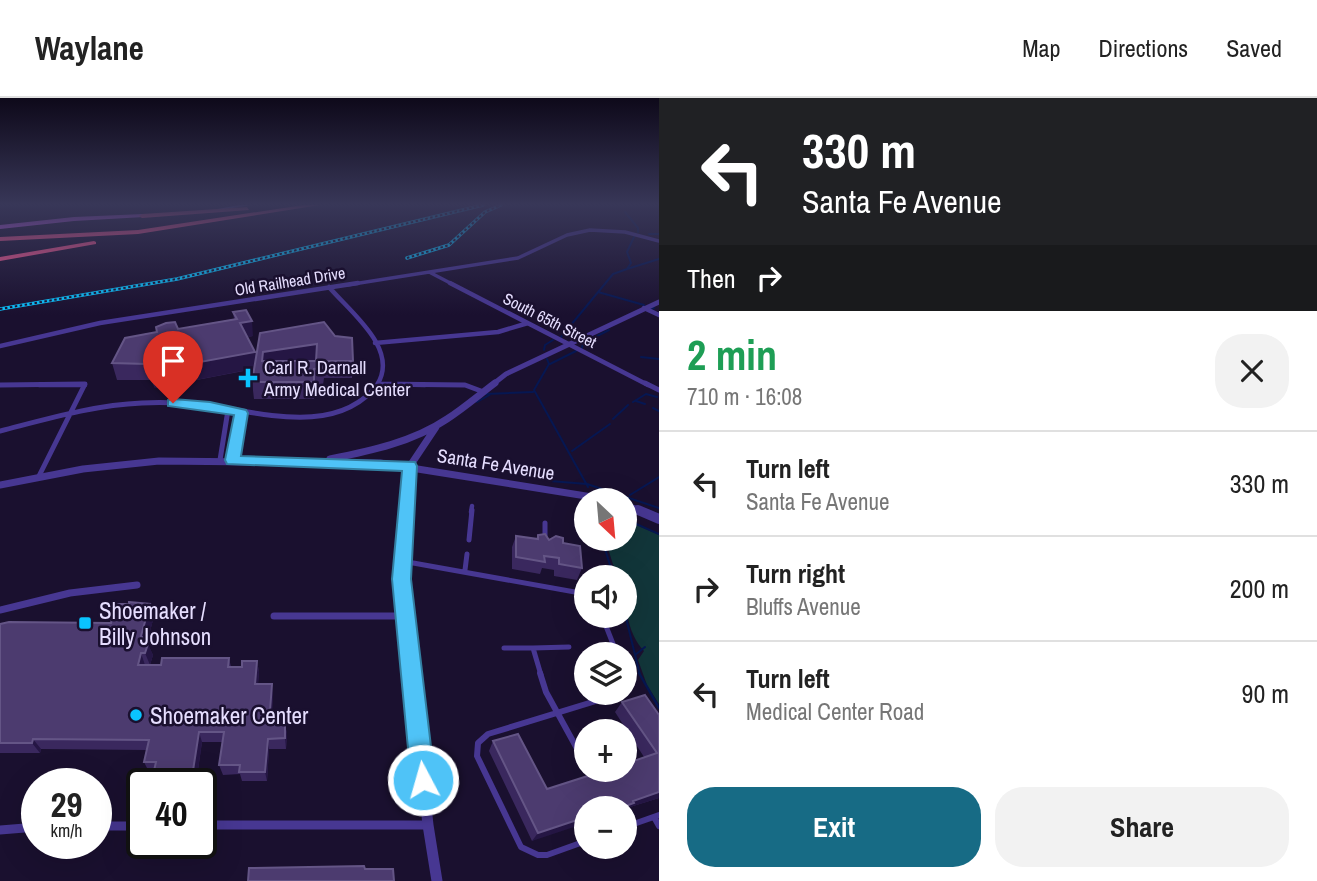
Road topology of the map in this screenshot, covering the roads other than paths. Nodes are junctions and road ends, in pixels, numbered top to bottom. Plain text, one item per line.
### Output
1 (86, 242) edge
2 (103, 242) edge
3 (557, 242) edge
4 (0, 251) edge
5 (0, 259) edge
6 (429, 272) junction
7 (329, 288) junction
8 (659, 302) edge
9 (645, 308) junction
10 (659, 314) edge
11 (528, 323) junction
12 (375, 343) junction
13 (569, 344) junction
14 (0, 346) edge
15 (378, 384) junction
16 (0, 385) edge
17 (659, 390) edge
18 (481, 391) junction
19 (228, 410) junction
20 (70, 413) junction
21 (242, 413) junction
22 (436, 427) junction
23 (0, 431) edge
24 (220, 460) junction
25 (232, 460) junction
26 (307, 462) junction
27 (410, 466) junction
28 (39, 476) junction
29 (0, 485) edge
30 (574, 494) edge
31 (472, 506) dead end
32 (637, 510) edge
33 (659, 519) edge
34 (545, 523) dead end
35 (469, 540) dead end
36 (546, 547) edge
37 (467, 554) dead end
38 (401, 561) junction
39 (465, 570) junction
40 (137, 585) dead end
41 (574, 592) edge
42 (0, 610) edge
43 (274, 616) dead end
44 (405, 616) junction
45 (569, 647) dead end
46 (504, 648) dead end
47 (533, 648) junction
48 (583, 705) edge
49 (556, 714) junction
50 (574, 745) edge
51 (656, 816) edge
52 (637, 823) edge
53 (217, 825) edge
54 (428, 825) junction
55 (659, 826) edge
56 (21, 829) edge
57 (0, 831) edge
58 (574, 845) edge
59 (437, 881) edge

1 - 4 highway
2 - 5 highway
3 - 6 street, Old Railhead Drive
6 - 7 street, Old Railhead Drive
6 - 11 street, South 65th Street
7 - 12 street
7 - 14 street, Old Railhead Drive
8 - 9 street, Santa Fe Avenue
9 - 10 street
9 - 13 street, Santa Fe Avenue
11 - 12 street
11 - 13 street, South 65th Street
12 - 15 street
13 - 17 street, South 65th Street
13 - 18 street, Santa Fe Avenue
15 - 18 street
15 - 21 street
16 - 20 street
18 - 22 street, Santa Fe Avenue
19 - 20 street
19 - 21 street
19 - 24 street
20 - 23 street
20 - 28 street
21 - 25 street
22 - 26 street
22 - 27 street
24 - 25 street, Santa Fe Avenue
24 - 28 street, Santa Fe Avenue
25 - 26 street, Santa Fe Avenue
26 - 27 street, Santa Fe Avenue
27 - 30 street, Santa Fe Avenue
27 - 38 street
28 - 29 street, Santa Fe Avenue
31 - 35 street
32 - 33 street
34 - 36 street
37 - 39 street
38 - 39 street
38 - 44 street
39 - 41 street
40 - 42 street
43 - 44 street
44 - 54 street
45 - 47 street
46 - 47 street
47 - 49 street
48 - 49 street
49 - 50 street
49 - 58 street
51 - 52 street
51 - 55 street
53 - 54 street
54 - 59 street
56 - 57 street

